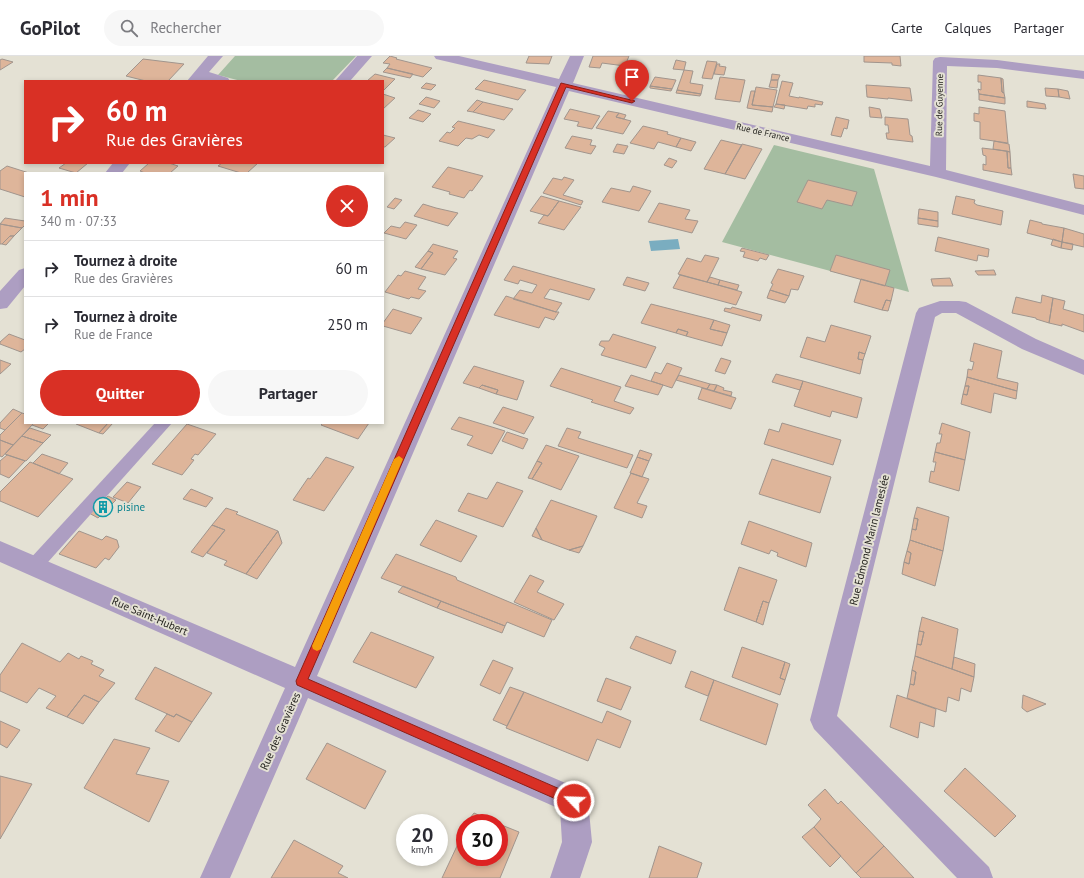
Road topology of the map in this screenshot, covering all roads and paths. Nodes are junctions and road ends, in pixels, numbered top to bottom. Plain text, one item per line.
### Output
1 (216, 56) edge
2 (364, 56) edge
3 (442, 56) edge
4 (577, 56) edge
5 (994, 60) edge
6 (1084, 75) edge
7 (196, 78) edge
8 (214, 80) edge
9 (343, 80) edge
10 (564, 84) junction
11 (121, 164) edge
12 (114, 172) edge
13 (938, 173) junction
14 (1084, 210) edge
15 (24, 275) edge
16 (0, 303) edge
17 (1084, 368) edge
18 (163, 424) edge
19 (0, 551) edge
20 (34, 566) junction
21 (301, 681) junction
22 (215, 878) edge
23 (565, 878) edge
24 (978, 878) edge

1 - 7 street
2 - 9 street
3 - 10 street, Rue de France
4 - 10 street, Rue des Gravières
5 - 6 street, Rue de Guyenne
5 - 13 street, Rue de Guyenne
7 - 8 street
10 - 13 street, Rue de France
10 - 21 street, Rue des Gravières
11 - 12 street
13 - 14 street, Rue de France
15 - 16 street
17 - 24 street, Rue Edmond Marin lameslée
18 - 20 lane
19 - 20 street, Rue Saint-Hubert
20 - 21 street, Rue Saint-Hubert
21 - 22 street, Rue des Gravières
21 - 23 street, Rue Saint-Hubert

